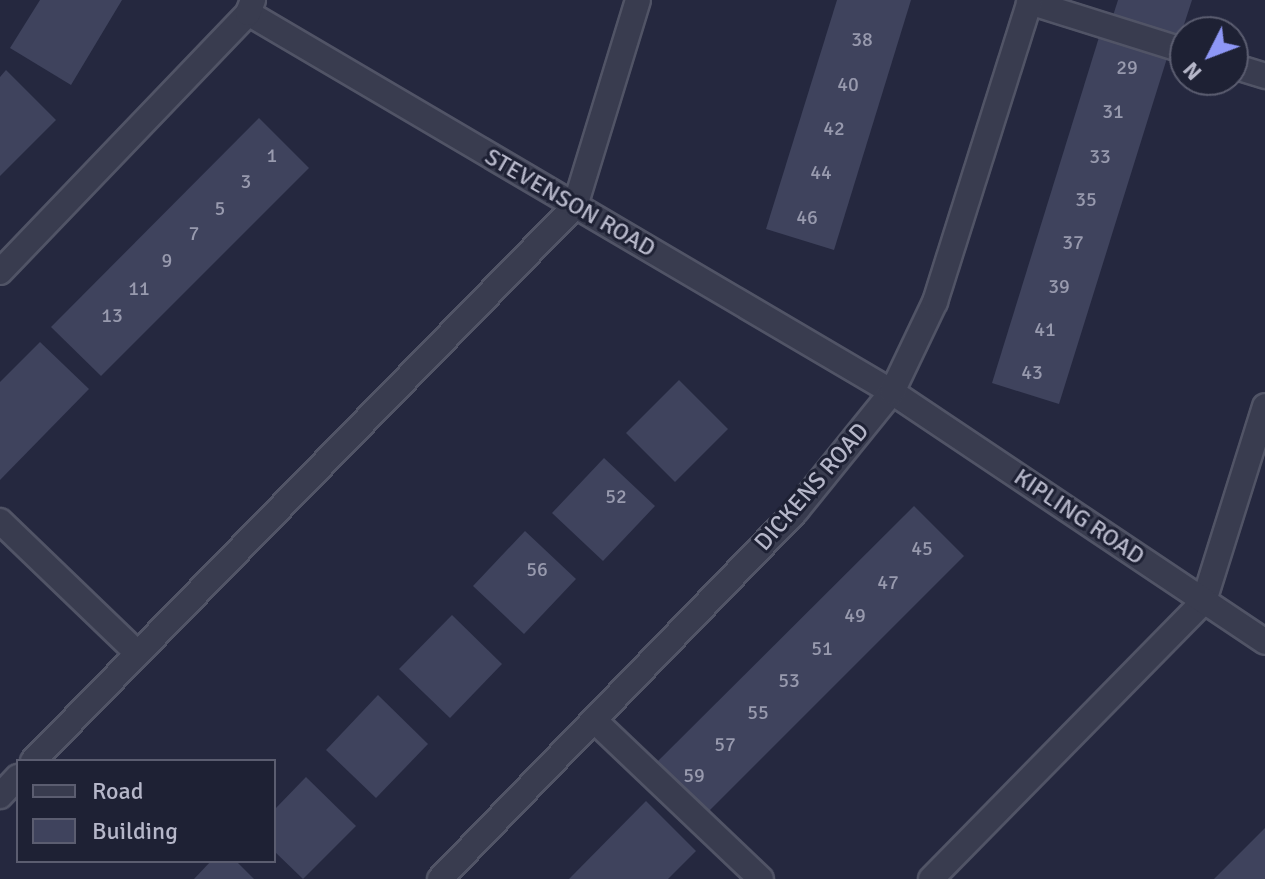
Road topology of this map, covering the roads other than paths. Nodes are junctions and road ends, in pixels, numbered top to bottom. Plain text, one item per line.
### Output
1 (638, 0) edge
2 (1029, 1) edge
3 (250, 7) edge
4 (1169, 46) edge
5 (575, 206) junction
6 (0, 272) edge
7 (892, 392) junction
8 (1265, 406) edge
9 (0, 521) edge
10 (1204, 601) junction
11 (1265, 642) edge
12 (136, 652) junction
13 (595, 721) junction
14 (35, 759) edge
15 (16, 779) edge
16 (0, 796) edge
17 (440, 879) edge
18 (761, 879) edge
19 (931, 879) edge

1 - 5 street
2 - 4 street
2 - 7 street, DICKENS ROAD
3 - 5 street, STEVENSON ROAD
3 - 6 street, STEVENSON ROAD
5 - 7 street, STEVENSON ROAD
5 - 12 street
7 - 10 street, KIPLING ROAD
7 - 13 street, DICKENS ROAD
8 - 10 street
9 - 12 street
10 - 11 street, KIPLING ROAD
10 - 19 street
12 - 14 street
13 - 17 street, DICKENS ROAD
13 - 18 street
15 - 16 street

